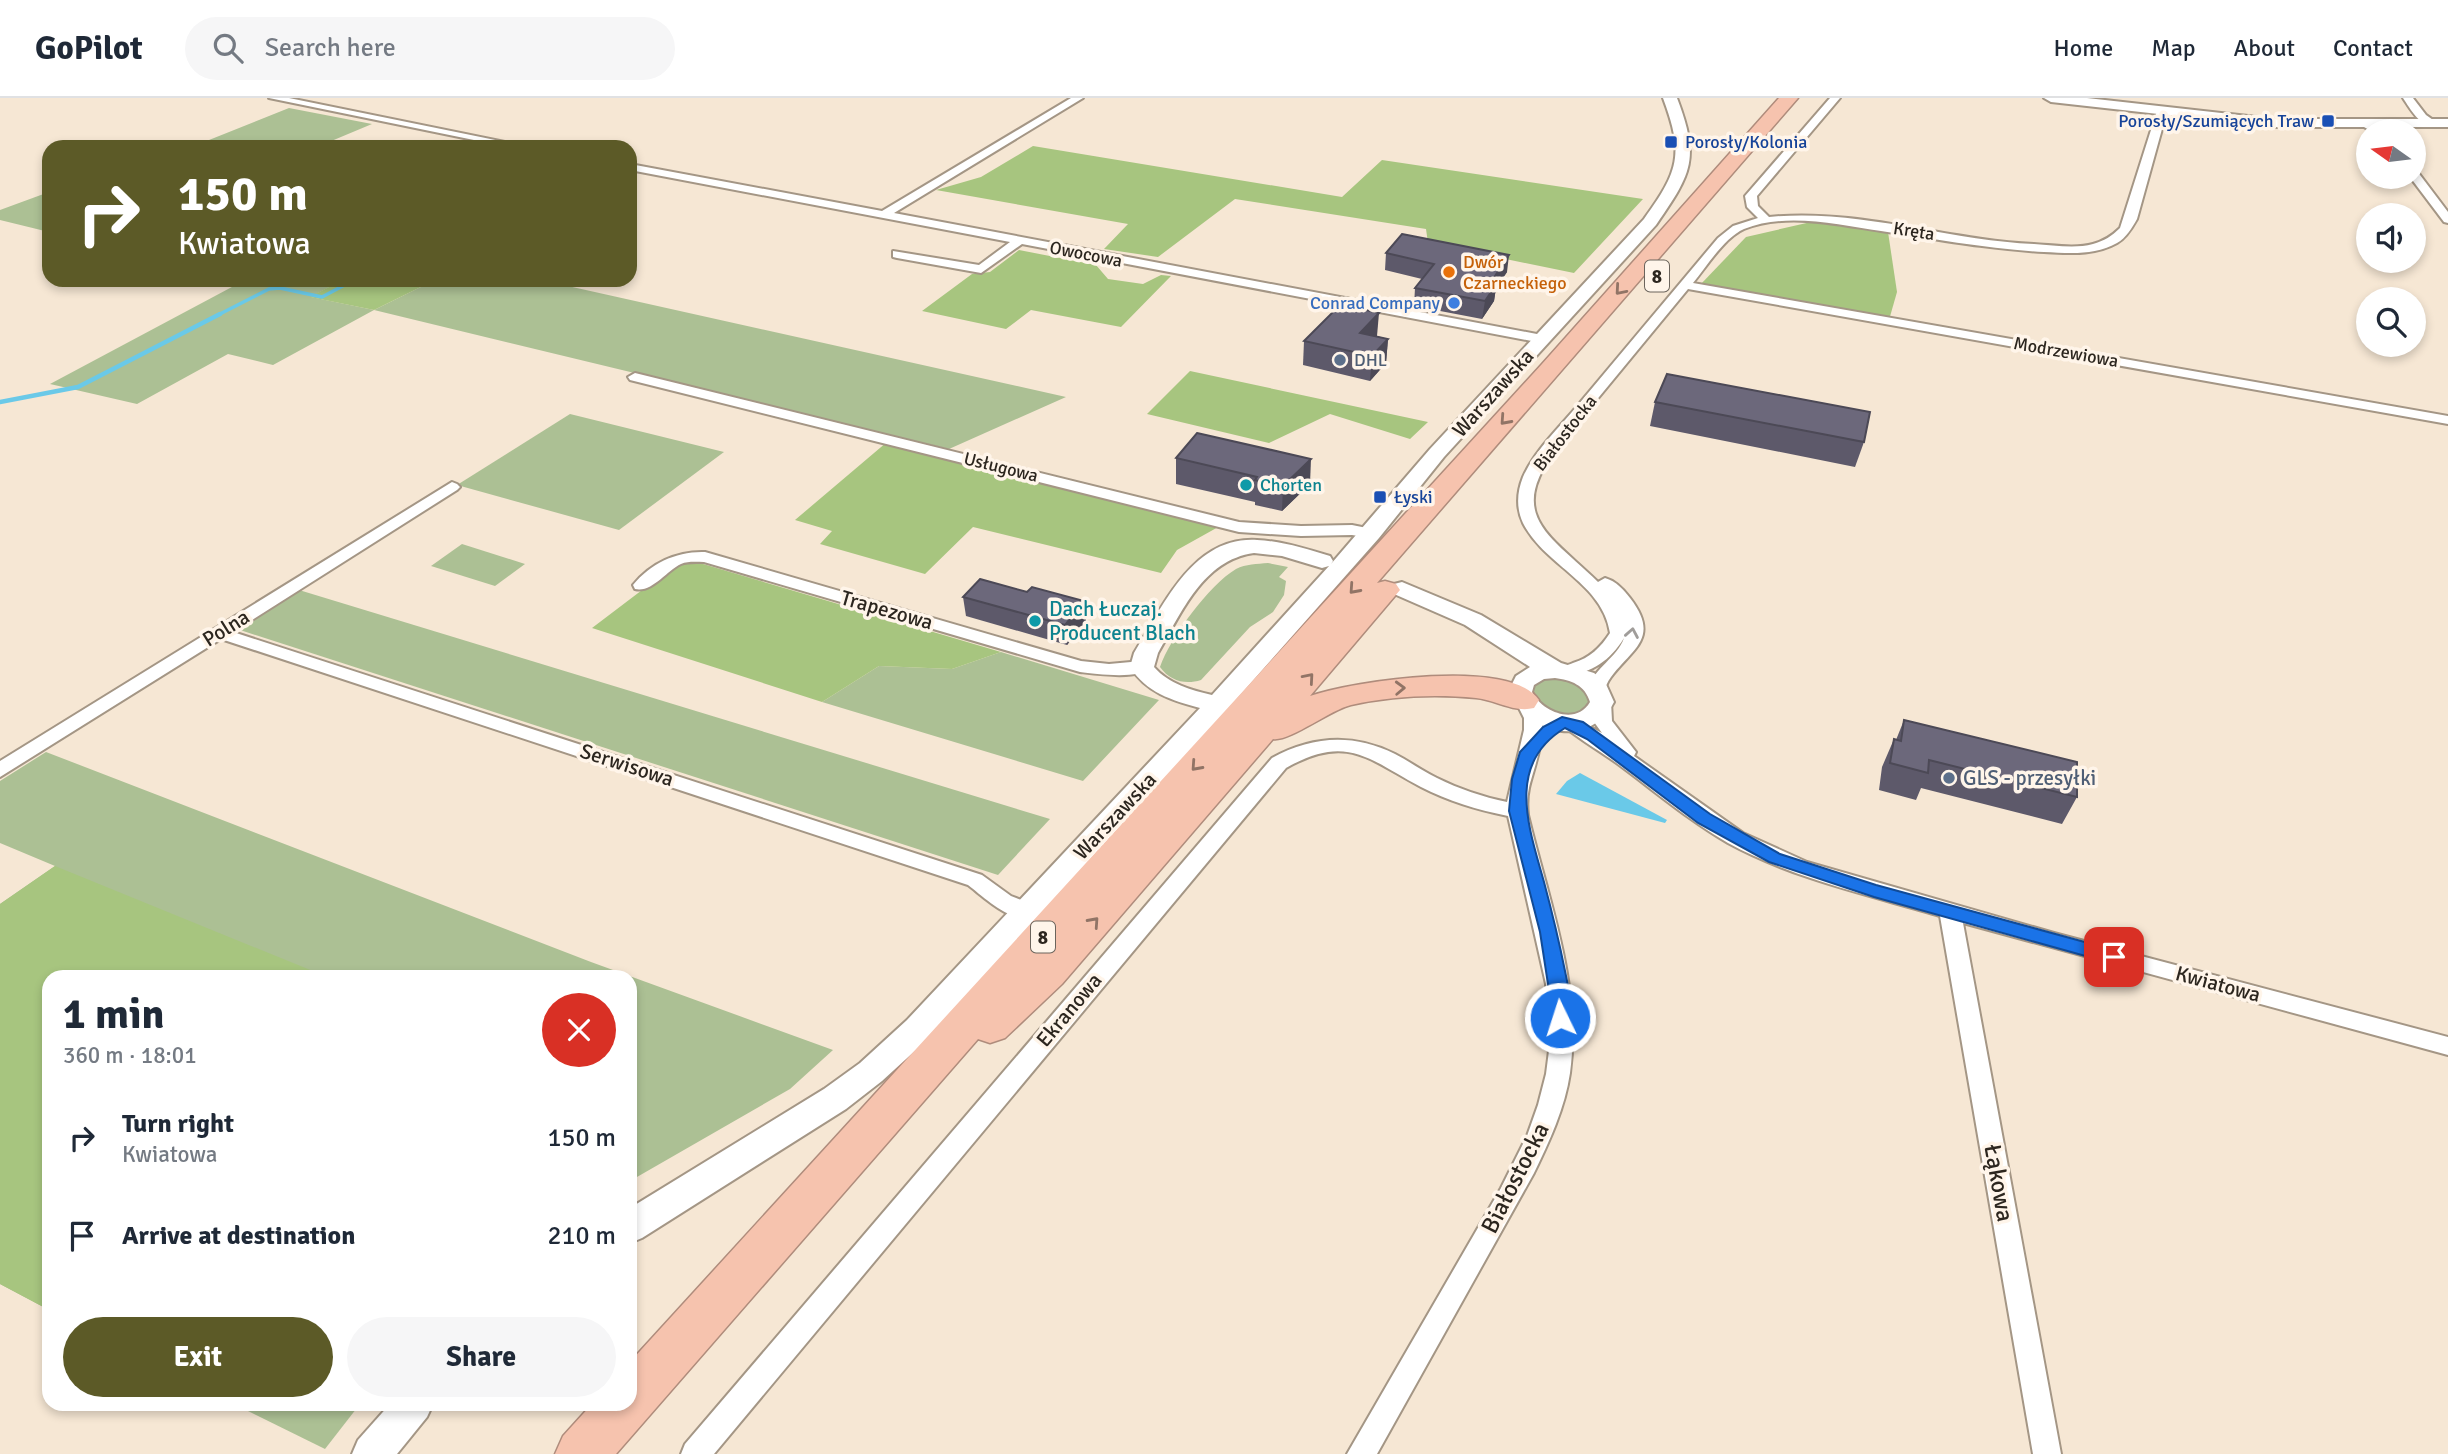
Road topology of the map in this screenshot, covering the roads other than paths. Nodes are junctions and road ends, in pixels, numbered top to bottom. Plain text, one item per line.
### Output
1 (1078, 98) edge
2 (1670, 98) edge
3 (1769, 98) edge
4 (1788, 98) edge
5 (1811, 98) edge
6 (1835, 98) edge
7 (2051, 98) edge
8 (2408, 98) edge
9 (276, 99) edge
10 (2162, 111) junction
11 (2448, 123) edge
12 (2426, 124) edge
13 (2432, 124) junction
14 (2356, 127) edge
15 (488, 140) edge
16 (637, 168) edge
17 (1710, 187) junction
18 (2425, 189) edge
19 (883, 215) junction
20 (1765, 219) junction
21 (2448, 220) edge
22 (1019, 242) junction
23 (897, 254) dead end
24 (1685, 285) junction
25 (1542, 339) junction
26 (1630, 351) joint
27 (635, 377) dead end
28 (2448, 420) edge
29 (452, 487) dead end
30 (1371, 533) junction
31 (1559, 556) junction
32 (1322, 561) dead end
33 (641, 585) dead end
34 (1402, 589) dead end
35 (1485, 626) junction
36 (219, 633) junction
37 (1142, 667) junction
38 (1560, 671) junction
39 (1600, 695) junction
40 (1524, 696) junction
41 (1217, 705) junction
42 (1565, 722) junction
43 (1528, 752) junction
44 (1232, 767) junction
45 (0, 770) edge
46 (1645, 774) junction
47 (1517, 811) junction
48 (1027, 911) junction
49 (1950, 912) junction
50 (2448, 1045) edge
51 (845, 1159) junction
52 (637, 1223) edge
53 (637, 1391) edge
54 (408, 1411) edge
55 (620, 1411) edge
56 (372, 1454) edge
57 (581, 1454) edge
58 (695, 1454) edge
59 (1361, 1454) edge
60 (2047, 1454) edge

1 - 19 street
2 - 25 street, Warszawska
3 - 17 highway
4 - 17 highway, 8
44 -> 5 highway, 8
6 - 20 street
7 - 10 street
8 - 13 street
9 - 15 street
10 - 14 street
10 - 20 street, Kręta
11 - 13 street
12 - 13 street
16 - 19 street, Owocowa
17 -> 51 highway, 8
18 - 21 street
19 - 22 street, Owocowa
20 - 24 street, Kręta
22 - 23 street
22 - 25 street, Owocowa
24 - 26 street, Kręta
24 - 28 street, Modrzewiowa
25 - 30 street, Warszawska
26 - 31 street, Białostocka
27 - 30 street, Usługowa
29 - 36 street, Polna
30 - 41 street, Warszawska
31 - 38 street, Białostocka
39 -> 31 street, Białostocka
32 - 37 street
33 - 37 street, Trapezowa
34 - 35 street
35 - 38 street
35 - 40 street
36 - 45 street, Polna
36 - 48 street, Serwisowa
37 - 41 street
38 - 39 street
38 - 40 street
39 - 42 street
39 - 46 street, Kwiatowa
40 - 42 street
40 - 43 street, Białostocka
44 -> 40 highway
41 - 48 street, Warszawska
42 - 43 street
42 - 46 street, Kwiatowa
43 - 47 street, Białostocka
51 -> 44 highway, 8
46 - 49 street, Kwiatowa
47 - 58 street, Ekranowa
47 - 59 street, Białostocka
48 - 52 street, Warszawska
49 - 50 street, Kwiatowa
49 - 60 street, Łąkowa
51 - 53 highway, 8
54 - 56 street
55 - 57 highway

